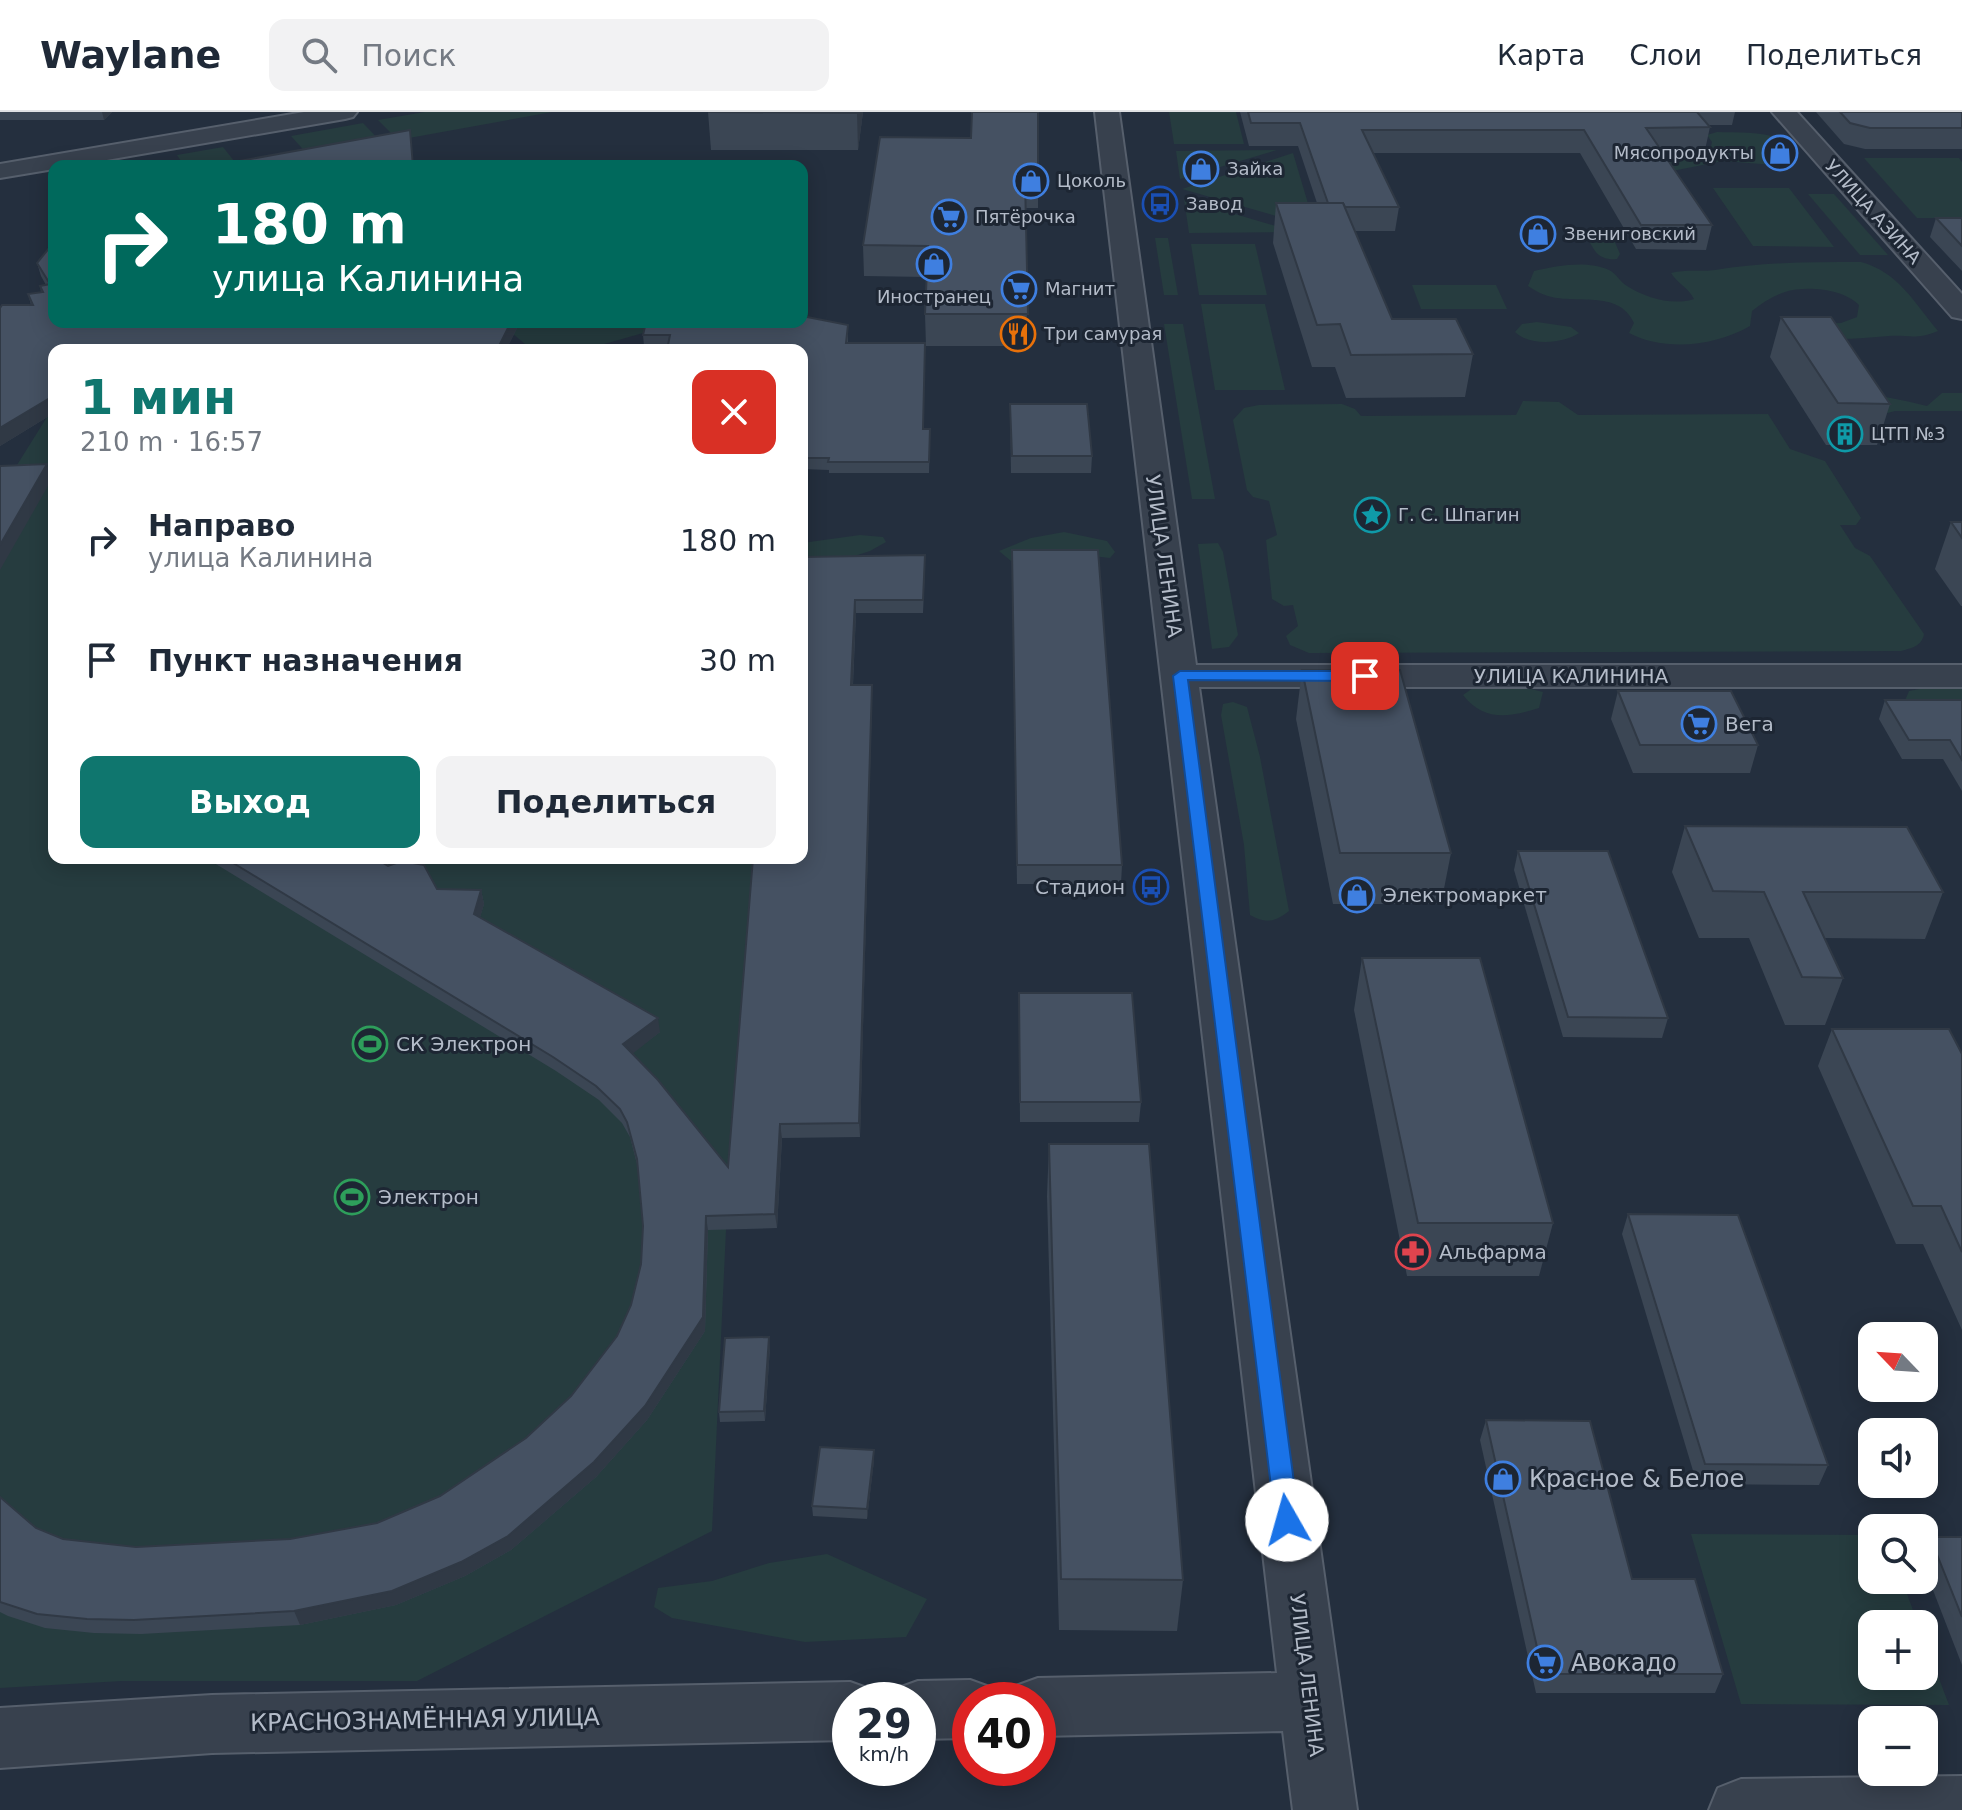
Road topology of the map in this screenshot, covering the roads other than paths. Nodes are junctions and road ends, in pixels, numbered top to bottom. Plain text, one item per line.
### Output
1 (345, 112) edge
2 (1107, 112) edge
3 (1784, 112) edge
4 (64, 160) edge
5 (48, 163) edge
6 (0, 171) edge
7 (1962, 311) edge
8 (1180, 676) junction
9 (1962, 676) edge
10 (1311, 1701) junction
11 (1056, 1707) edge
12 (832, 1711) edge
13 (0, 1738) edge
14 (1957, 1808) edge
15 (1325, 1810) edge
16 (1741, 1810) edge

1 - 4 street
2 - 8 street, УЛИЦА ЛЕНИНА
3 - 7 street, УЛИЦА АЗИНА
5 - 6 street
8 - 9 street, УЛИЦА КАЛИНИНА
8 - 10 street, УЛИЦА ЛЕНИНА
10 - 11 street
10 - 15 street, УЛИЦА ЛЕНИНА
12 - 13 street, КРАСНОЗНАМЁННАЯ УЛИЦА
14 - 16 street

